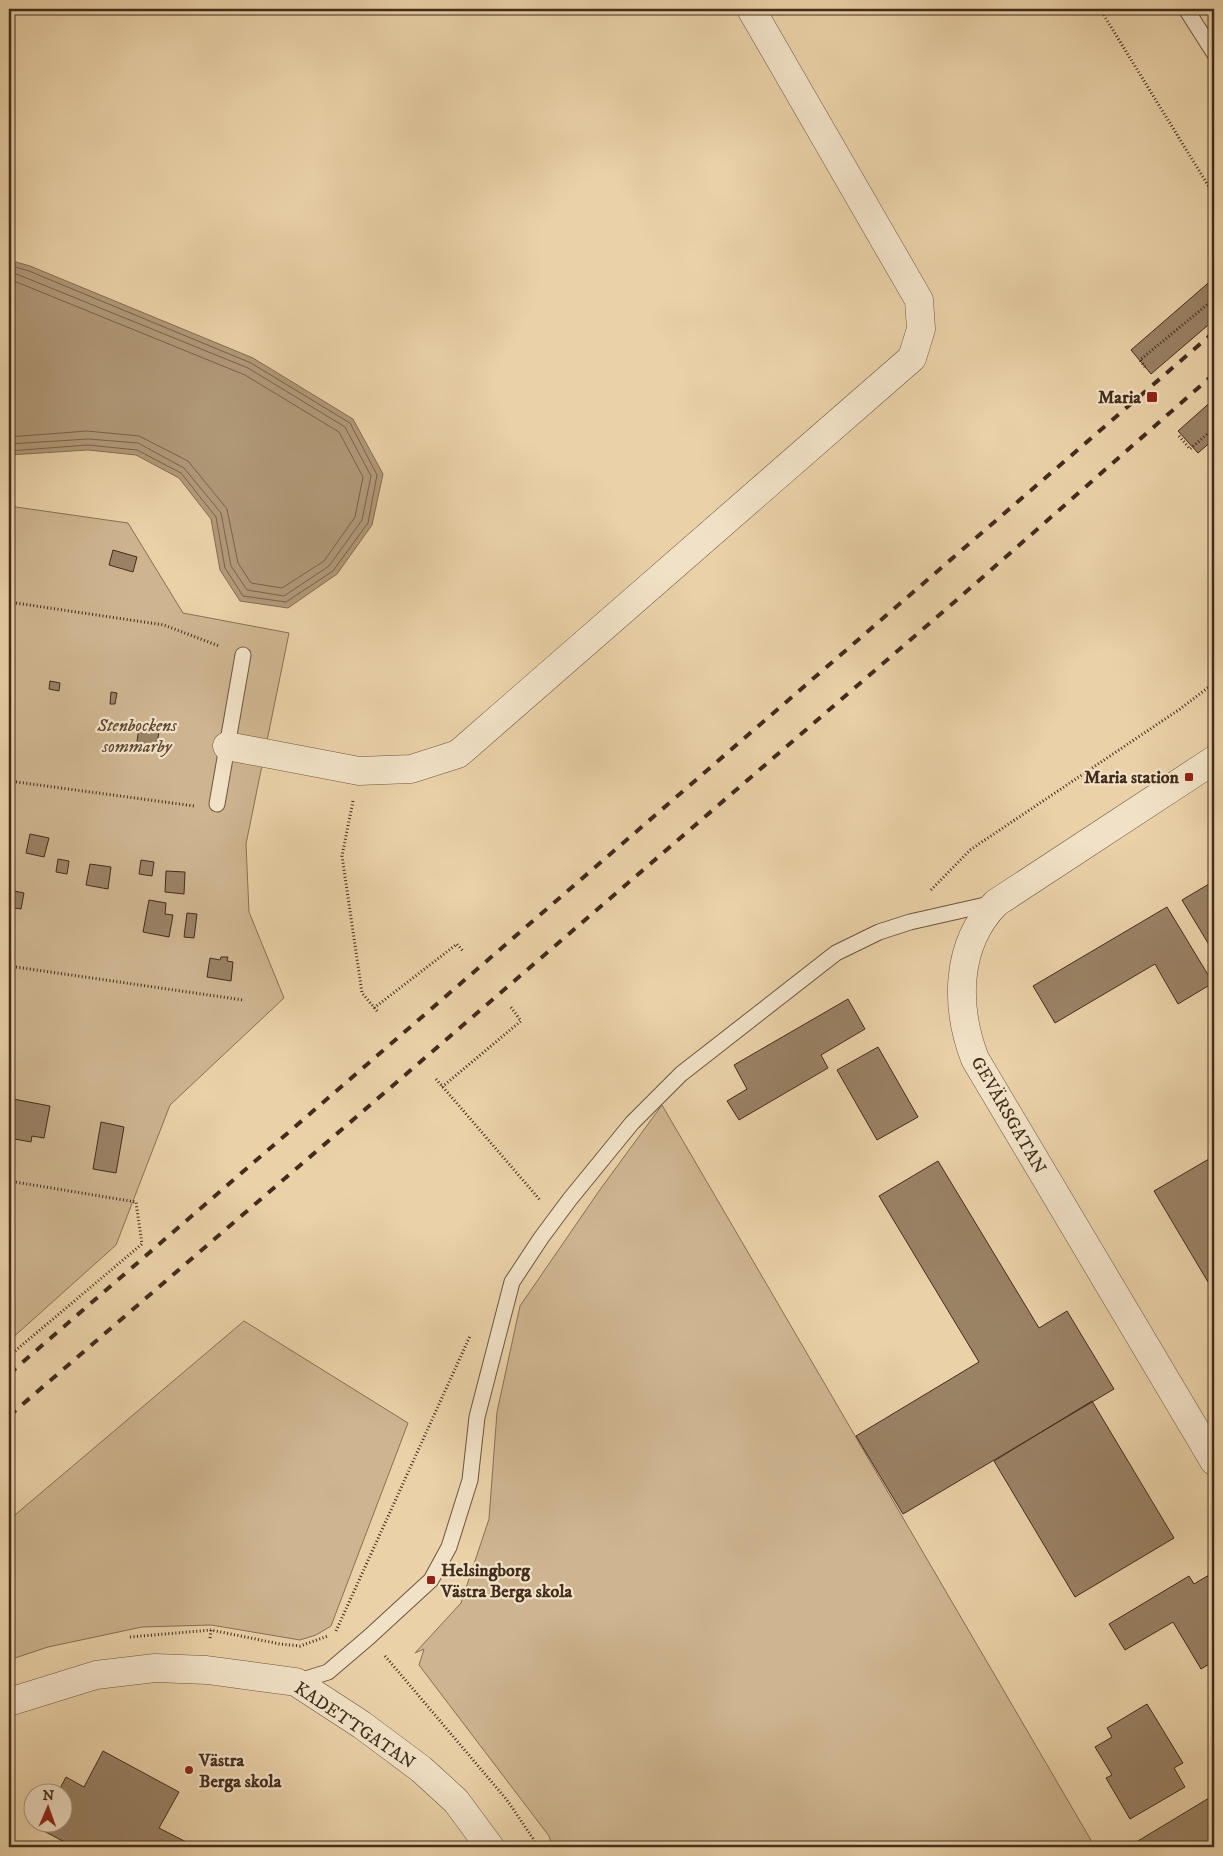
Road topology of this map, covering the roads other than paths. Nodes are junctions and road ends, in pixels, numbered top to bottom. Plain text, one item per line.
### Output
1 (751, 9) edge
2 (1186, 9) edge
3 (1214, 53) edge
4 (243, 655) road end
5 (227, 746) junction
6 (1214, 760) edge
7 (217, 804) road end
8 (996, 903) junction
9 (1214, 1461) edge
10 (296, 1682) junction
11 (9, 1702) edge
12 (490, 1847) edge

1 - 5 street
2 - 3 lane
4 - 5 lane
5 - 7 lane
6 - 8 street, GEVÄRSGATAN
8 - 9 street, GEVÄRSGATAN
8 - 10 lane
10 - 11 street, KADETTGATAN
10 - 12 street, KADETTGATAN

